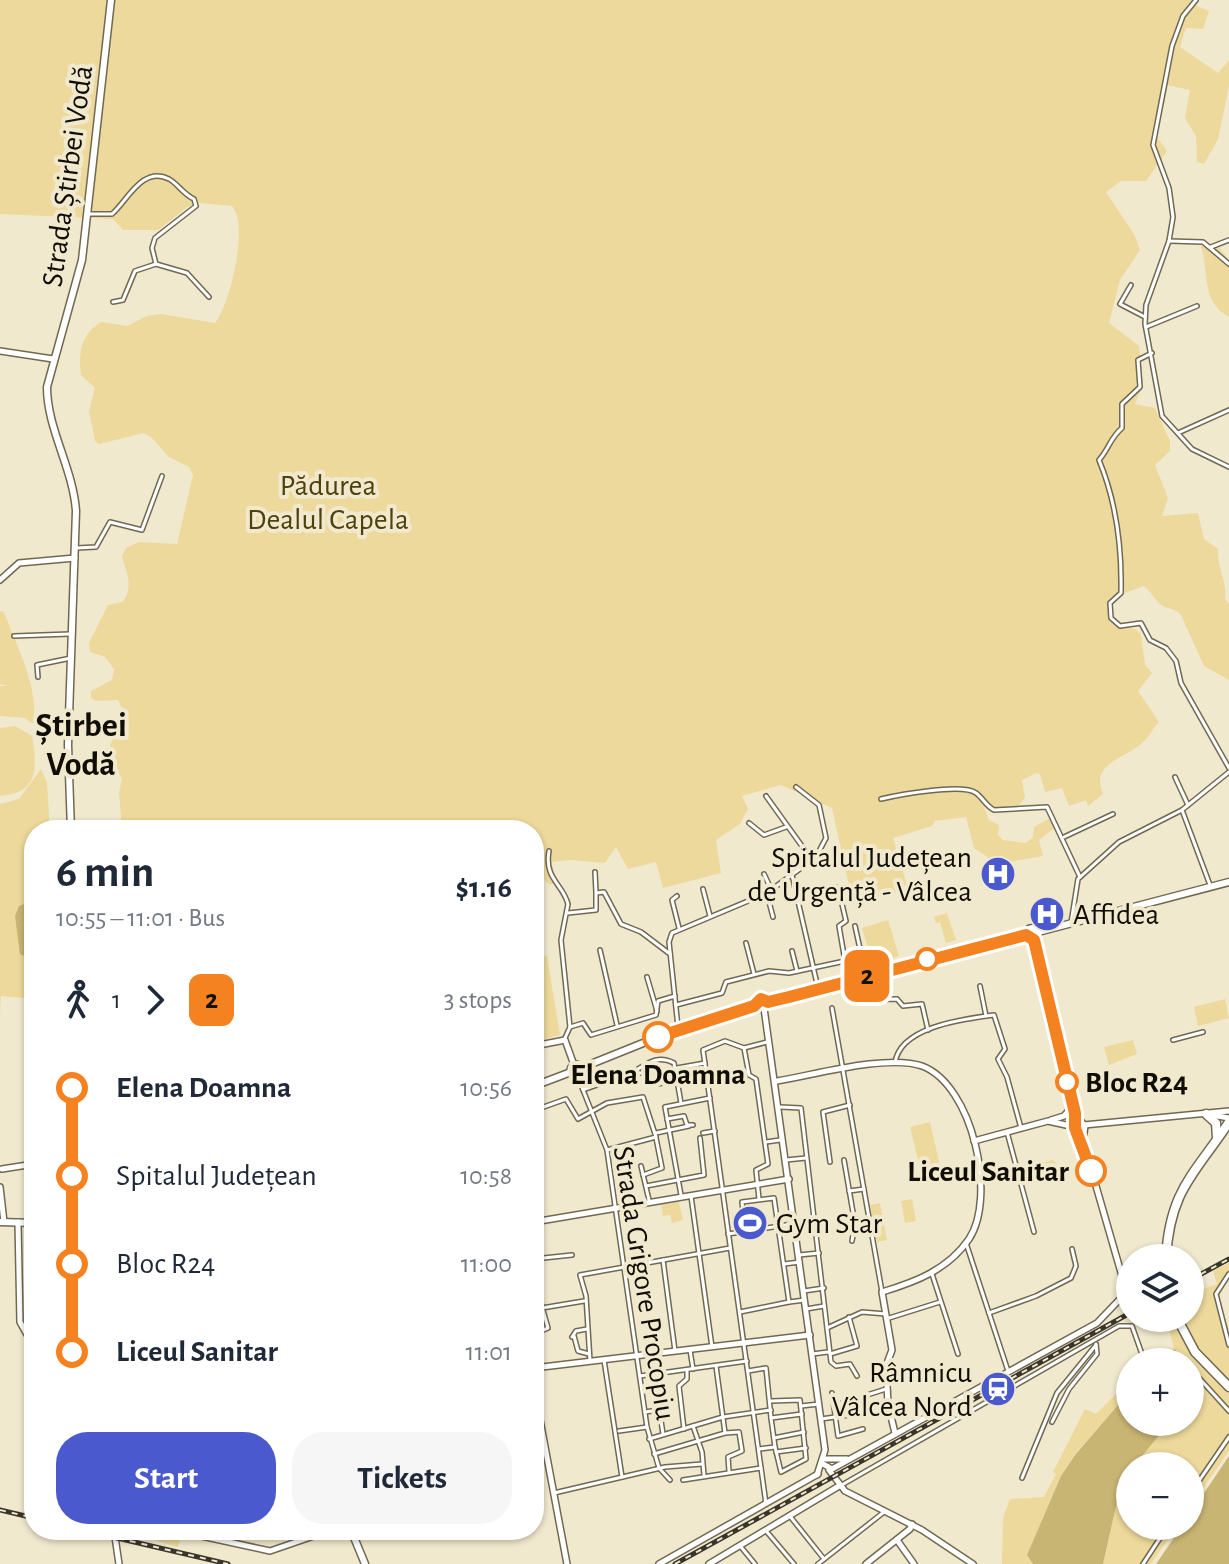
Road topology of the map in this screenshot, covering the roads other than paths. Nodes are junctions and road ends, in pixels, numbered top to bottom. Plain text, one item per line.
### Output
1 (111, 0) edge
2 (1196, 0) edge
3 (88, 214) junction
4 (1229, 240) edge
5 (1169, 241) junction
6 (1211, 247) junction
7 (156, 264) junction
8 (1229, 264) edge
9 (1131, 285) dead end
10 (209, 297) dead end
11 (113, 302) dead end
12 (1197, 306) dead end
13 (1145, 317) junction
14 (1146, 327) junction
15 (0, 351) edge
16 (1152, 353) junction
17 (53, 359) junction
18 (1229, 410) edge
19 (1176, 434) junction
20 (1229, 467) edge
21 (162, 476) dead end
22 (75, 548) junction
23 (75, 558) junction
24 (0, 580) edge
25 (73, 634) junction
26 (14, 636) dead end
27 (72, 658) junction
28 (38, 677) dead end
29 (1229, 770) edge
30 (1175, 777) dead end
31 (796, 787) dead end
32 (766, 796) dead end
33 (881, 799) dead end
34 (1188, 805) junction
35 (1182, 810) junction
36 (1113, 814) dead end
37 (71, 820) edge
38 (749, 823) dead end
39 (786, 827) junction
40 (1064, 837) junction
41 (549, 851) dead end
42 (812, 860) junction
43 (595, 872) dead end
44 (764, 874) dead end
45 (792, 875) junction
46 (1080, 877) junction
47 (1229, 882) edge
48 (838, 887) dead end
49 (1211, 887) junction
50 (703, 889) dead end
51 (769, 891) junction
52 (596, 893) junction
53 (677, 896) dead end
54 (568, 913) junction
55 (710, 916) junction
56 (773, 917) dead end
57 (1071, 923) junction
58 (855, 926) dead end
59 (679, 928) junction
60 (1038, 932) junction
61 (1026, 935) junction
62 (1034, 940) junction
63 (746, 943) dead end
64 (810, 949) junction
65 (600, 950) dead end
66 (792, 951) dead end
67 (803, 951) dead end
68 (670, 954) junction
69 (814, 967) junction
70 (797, 971) junction
71 (755, 975) junction
72 (647, 977) dead end
73 (863, 977) junction
74 (980, 986) dead end
75 (819, 989) junction
76 (675, 996) junction
77 (676, 1005) junction
78 (763, 1005) junction
79 (832, 1008) dead end
80 (657, 1011) junction
81 (986, 1016) junction
82 (618, 1025) junction
83 (570, 1027) junction
84 (678, 1029) junction
85 (928, 1030) junction
86 (1203, 1032) dead end
87 (565, 1040) junction
88 (1173, 1040) dead end
89 (771, 1041) junction
90 (544, 1044) edge
91 (744, 1048) junction
92 (571, 1056) junction
93 (705, 1063) junction
94 (895, 1063) junction
95 (591, 1064) junction
96 (676, 1068) junction
97 (576, 1070) junction
98 (844, 1070) junction
99 (633, 1072) junction
100 (678, 1079) junction
101 (777, 1081) junction
102 (544, 1082) edge
103 (583, 1090) junction
104 (710, 1098) junction
105 (681, 1103) junction
106 (850, 1105) junction
107 (544, 1107) edge
108 (780, 1107) junction
109 (1074, 1110) junction
110 (1229, 1111) edge
111 (592, 1113) junction
112 (1203, 1114) junction
113 (667, 1119) junction
114 (1229, 1120) edge
115 (1048, 1121) junction
116 (1080, 1127) junction
117 (1021, 1128) junction
118 (669, 1130) junction
119 (715, 1131) junction
120 (1007, 1132) junction
121 (656, 1135) junction
122 (1222, 1135) edge
123 (784, 1140) junction
124 (974, 1141) junction
125 (766, 1142) junction
126 (607, 1150) junction
127 (807, 1157) junction
128 (786, 1160) junction
129 (844, 1160) dead end
130 (830, 1162) dead end
131 (24, 1166) edge
132 (641, 1166) dead end
133 (1, 1169) edge
134 (643, 1175) junction
135 (679, 1179) junction
136 (789, 1179) junction
137 (757, 1184) junction
138 (646, 1186) junction
139 (0, 1187) edge
140 (722, 1189) junction
141 (864, 1189) junction
142 (849, 1191) junction
143 (691, 1193) junction
144 (681, 1195) junction
145 (759, 1199) junction
146 (649, 1200) junction
147 (614, 1206) junction
148 (544, 1220) edge
149 (870, 1221) junction
150 (2, 1222) edge
151 (18, 1222) junction
152 (24, 1222) edge
153 (795, 1224) junction
154 (855, 1224) junction
155 (778, 1226) junction
156 (745, 1231) junction
157 (1034, 1232) dead end
158 (728, 1234) junction
159 (852, 1241) dead end
160 (966, 1243) junction
161 (1169, 1244) edge
162 (730, 1248) junction
163 (1072, 1249) dead end
164 (700, 1253) junction
165 (819, 1253) junction
166 (572, 1255) dead end
167 (544, 1258) edge
168 (800, 1259) junction
169 (663, 1260) junction
170 (784, 1264) junction
171 (626, 1267) junction
172 (932, 1274) junction
173 (1229, 1274) edge
174 (824, 1288) junction
175 (804, 1291) junction
176 (882, 1292) junction
177 (805, 1300) junction
178 (584, 1301) junction
179 (789, 1302) junction
180 (940, 1302) junction
181 (824, 1306) junction
182 (544, 1308) edge
183 (806, 1309) junction
184 (740, 1312) junction
185 (989, 1314) junction
186 (886, 1316) junction
187 (849, 1317) junction
188 (826, 1328) junction
189 (24, 1329) edge
190 (587, 1329) junction
191 (1184, 1332) edge
192 (810, 1335) junction
193 (1095, 1342) junction
194 (744, 1343) junction
195 (1229, 1345) edge
196 (712, 1347) junction
197 (1139, 1348) edge
198 (690, 1350) junction
199 (675, 1352) junction
200 (830, 1353) junction
201 (589, 1354) junction
202 (812, 1354) junction
203 (958, 1354) dead end
204 (637, 1356) junction
205 (604, 1360) junction
206 (747, 1361) junction
207 (590, 1362) junction
208 (716, 1366) junction
209 (544, 1367) edge
210 (693, 1369) junction
211 (687, 1370) junction
212 (748, 1371) junction
213 (1008, 1371) junction
214 (654, 1374) junction
215 (640, 1376) junction
216 (857, 1376) dead end
217 (1204, 1383) edge
218 (1229, 1387) edge
219 (889, 1388) junction
220 (832, 1393) dead end
221 (867, 1395) dead end
222 (848, 1400) dead end
223 (771, 1401) junction
224 (819, 1404) junction
225 (801, 1406) junction
226 (834, 1407) junction
227 (659, 1410) junction
228 (771, 1410) junction
229 (1229, 1411) edge
230 (645, 1412) junction
231 (754, 1412) junction
232 (863, 1413) dead end
233 (802, 1414) junction
234 (723, 1417) junction
235 (835, 1417) junction
236 (771, 1418) junction
237 (821, 1419) junction
238 (1052, 1422) dead end
239 (693, 1426) junction
240 (647, 1427) junction
241 (684, 1429) junction
242 (863, 1429) dead end
243 (617, 1432) junction
244 (804, 1432) junction
245 (725, 1433) junction
246 (895, 1433) junction
247 (663, 1435) junction
248 (1229, 1437) edge
249 (774, 1438) junction
250 (649, 1439) junction
251 (699, 1441) junction
252 (544, 1443) edge
253 (806, 1448) junction
254 (759, 1449) junction
255 (775, 1450) junction
256 (654, 1454) junction
257 (702, 1464) junction
258 (830, 1465) junction
259 (659, 1468) junction
260 (761, 1468) junction
261 (729, 1472) junction
262 (1204, 1474) edge
263 (704, 1475) junction
264 (622, 1477) junction
265 (1022, 1478) dead end
266 (670, 1480) dead end
267 (683, 1480) dead end
268 (839, 1486) junction
269 (553, 1493) junction
270 (766, 1504) junction
271 (884, 1512) junction
272 (789, 1515) junction
273 (912, 1524) junction
274 (767, 1532) junction
275 (115, 1540) edge
276 (226, 1540) edge
277 (302, 1540) edge
278 (357, 1540) edge
279 (897, 1540) junction
280 (1159, 1540) edge
281 (741, 1547) junction
282 (824, 1559) junction
283 (714, 1563) edge
284 (119, 1564) edge
285 (367, 1564) edge
286 (567, 1564) edge
287 (659, 1564) edge
288 (755, 1564) edge
289 (794, 1564) edge
290 (818, 1564) edge
291 (866, 1564) edge
292 (914, 1564) edge
293 (973, 1564) edge
294 (1143, 1564) edge

1 - 3 main road, Strada Știrbei Vodă
2 - 5 street
3 - 7 street
3 - 17 main road, Strada Știrbei Vodă
4 - 6 street
5 - 6 street
5 - 13 street
6 - 8 street
7 - 10 street
7 - 11 street
9 - 13 street
12 - 14 street
13 - 14 street
14 - 16 street
15 - 17 main road
16 - 19 street
16 - 29 street
17 - 22 main road, Strada Știrbei Vodă
18 - 19 street
19 - 20 street
21 - 22 street
22 - 23 main road, Strada Știrbei Vodă
23 - 24 main road
23 - 25 main road, Strada Știrbei Vodă
25 - 26 street
25 - 27 main road, Strada Știrbei Vodă
27 - 28 street
27 - 37 main road, Strada Știrbei Vodă
29 - 34 street
30 - 34 street
31 - 42 street
32 - 39 street
33 - 40 street
34 - 35 street
35 - 46 street
35 - 49 street
36 - 40 street
38 - 39 street
39 - 42 street
40 - 46 street
41 - 54 street
42 - 45 street
43 - 52 street
44 - 51 street
45 - 51 street
45 - 64 street
46 - 57 street
47 - 49 main road
48 - 69 street
49 - 57 main road
50 - 55 street
51 - 55 street
51 - 56 street
52 - 54 street
52 - 68 street
53 - 59 street
54 - 83 street
55 - 59 street
57 - 60 main road
58 - 73 street
59 - 68 street
60 - 61 main road
60 - 62 main road
61 - 62 main road
61 - 73 main road
62 - 109 main road
63 - 71 street
64 - 67 street
64 - 69 street
65 - 82 street
66 - 70 street
68 - 76 street
69 - 70 street
69 - 75 street
70 - 71 street
71 - 77 street
72 - 80 street
73 - 75 main road
73 - 85 street
74 - 81 street
75 - 78 main road
76 - 77 street
76 - 80 street
77 - 84 street
78 - 84 main road
78 - 89 main road
79 - 98 street
80 - 82 street
81 - 85 street
81 - 117 street
82 - 83 street
83 - 87 street
84 - 95 main road
85 - 94 street
86 - 88 street
87 - 90 main road
87 - 92 main road
89 - 91 street
89 - 101 main road
91 - 93 street
91 - 125 street
92 - 95 main road
92 - 97 main road
93 - 96 street
93 - 104 street
94 - 98 main road
94 - 124 main road
95 - 97 main road
96 - 99 street
96 - 100 street
97 - 102 main road
97 - 103 street, Strada Grigore Procopiu
98 - 101 main road
98 - 106 street
99 - 100 street
99 - 103 street
100 - 105 street
101 - 108 main road
103 - 111 street, Strada Grigore Procopiu
104 - 105 street
104 - 119 street
105 - 113 street
106 - 130 street
106 - 141 street
107 - 111 street
108 - 123 main road
108 - 127 street
109 - 115 main road
109 - 116 main road
110 - 112 main road
111 - 121 street
111 - 126 street, Strada Grigore Procopiu
112 - 114 main road
112 - 116 main road
112 - 122 highway
113 - 118 street
113 - 118 street
114 - 122 highway
115 - 116 main road
115 - 117 main road
116 - 213 main road
117 - 120 main road
118 - 121 street
118 - 135 street
119 - 135 street
119 - 140 street
120 - 124 main road
120 - 157 street
121 - 126 street
121 - 134 street
122 - 161 highway
123 - 125 street
123 - 128 main road
124 - 160 main road
125 - 137 street
126 - 147 street, Strada Grigore Procopiu
127 - 128 street
127 - 165 street
128 - 136 main road
129 - 142 street
131 - 133 main road
132 - 134 street
134 - 138 street
135 - 138 street
135 - 144 street
136 - 137 main road
136 - 153 main road
137 - 140 main road
137 - 145 street
138 - 146 street
139 - 150 main road
140 - 143 main road
140 - 158 street
141 - 142 street
141 - 149 street
142 - 154 street
143 - 144 main road
143 - 164 street
144 - 146 main road
145 - 155 street
145 - 156 street
146 - 147 main road
147 - 148 main road
147 - 171 street, Strada Grigore Procopiu
149 - 154 street
149 - 176 street
150 - 151 main road
151 - 152 main road
151 - 189 main road
153 - 155 street
153 - 168 main road
154 - 159 street
155 - 156 street
155 - 170 street
156 - 158 street
158 - 162 street
160 - 172 main road
160 - 185 street
162 - 164 street
162 - 184 street
163 - 185 street
164 - 169 street
164 - 196 street
165 - 168 street
165 - 174 street
166 - 167 street
168 - 170 street
168 - 175 main road
169 - 171 street
169 - 199 street
170 - 179 street
171 - 178 street
171 - 204 street, Strada Grigore Procopiu
172 - 176 main road
172 - 180 street
173 - 195 street
174 - 175 street
174 - 181 street
175 - 177 main road
176 - 186 main road
177 - 179 street
177 - 183 main road
178 - 182 street
178 - 190 street
179 - 184 street
180 - 186 street
180 - 203 street
181 - 183 street
181 - 188 street
183 - 192 main road
184 - 194 street
185 - 213 street
186 - 187 street
186 - 219 main road
187 - 188 street
187 - 200 street
188 - 200 street
190 - 201 street
190 - 201 street
191 - 218 highway
192 - 194 main road
192 - 202 main road
193 - 197 street
193 - 238 street
193 - 265 street
193 - 268 street
194 - 196 main road
194 - 206 street
196 - 198 main road
198 - 199 main road
198 - 210 street
199 - 204 main road
200 - 202 street
200 - 216 street
201 - 207 street
202 - 224 main road
204 - 205 main road
204 - 215 street, Strada Grigore Procopiu
205 - 207 main road
205 - 243 street
206 - 208 street
206 - 212 street
207 - 209 main road
208 - 210 street
208 - 234 street
210 - 211 street
211 - 214 street
211 - 241 street
212 - 223 street
212 - 231 street
213 - 246 main road
214 - 215 street
214 - 227 street
215 - 230 street, Strada Grigore Procopiu
217 - 229 street
219 - 221 street
219 - 246 main road
220 - 226 street
222 - 226 street
223 - 225 street
223 - 228 street
224 - 225 street
224 - 237 main road
225 - 233 street
226 - 235 street
227 - 230 street
227 - 247 street
228 - 231 street
228 - 236 street
230 - 240 street, Strada Grigore Procopiu
231 - 234 street
231 - 254 street
232 - 235 street
233 - 236 street
233 - 244 street
234 - 239 street
234 - 245 street
235 - 237 street
235 - 242 street
236 - 249 street
237 - 258 main road
239 - 241 street
239 - 251 street
240 - 243 street
240 - 250 street, Strada Grigore Procopiu
241 - 247 street
243 - 264 street
244 - 249 street
244 - 253 street
245 - 251 street, Strada Grigore Procopiu
245 - 261 street
246 - 258 main road
247 - 250 street
248 - 262 street
249 - 255 street
250 - 256 street, Strada Grigore Procopiu
251 - 256 street, Strada Grigore Procopiu
251 - 257 street
252 - 269 main road
253 - 255 street
253 - 255 street
254 - 255 street
254 - 260 street
256 - 259 street, Strada Grigore Procopiu
257 - 259 street
257 - 263 street
258 - 268 main road
258 - 270 main road
259 - 264 street
259 - 266 street, Strada Grigore Procopiu
260 - 261 street
260 - 270 street
261 - 263 street
263 - 267 street
264 - 269 street
268 - 271 main road
268 - 272 main road
269 - 286 main road
270 - 287 main road
271 - 273 main road
271 - 282 street
272 - 274 main road
272 - 282 street
273 - 279 main road
273 - 293 main road
274 - 281 main road
274 - 289 street
275 - 284 main road
276 - 277 main road
278 - 285 main road
279 - 291 main road
279 - 292 main road
280 - 294 street
281 - 283 main road
281 - 288 street
282 - 290 street

